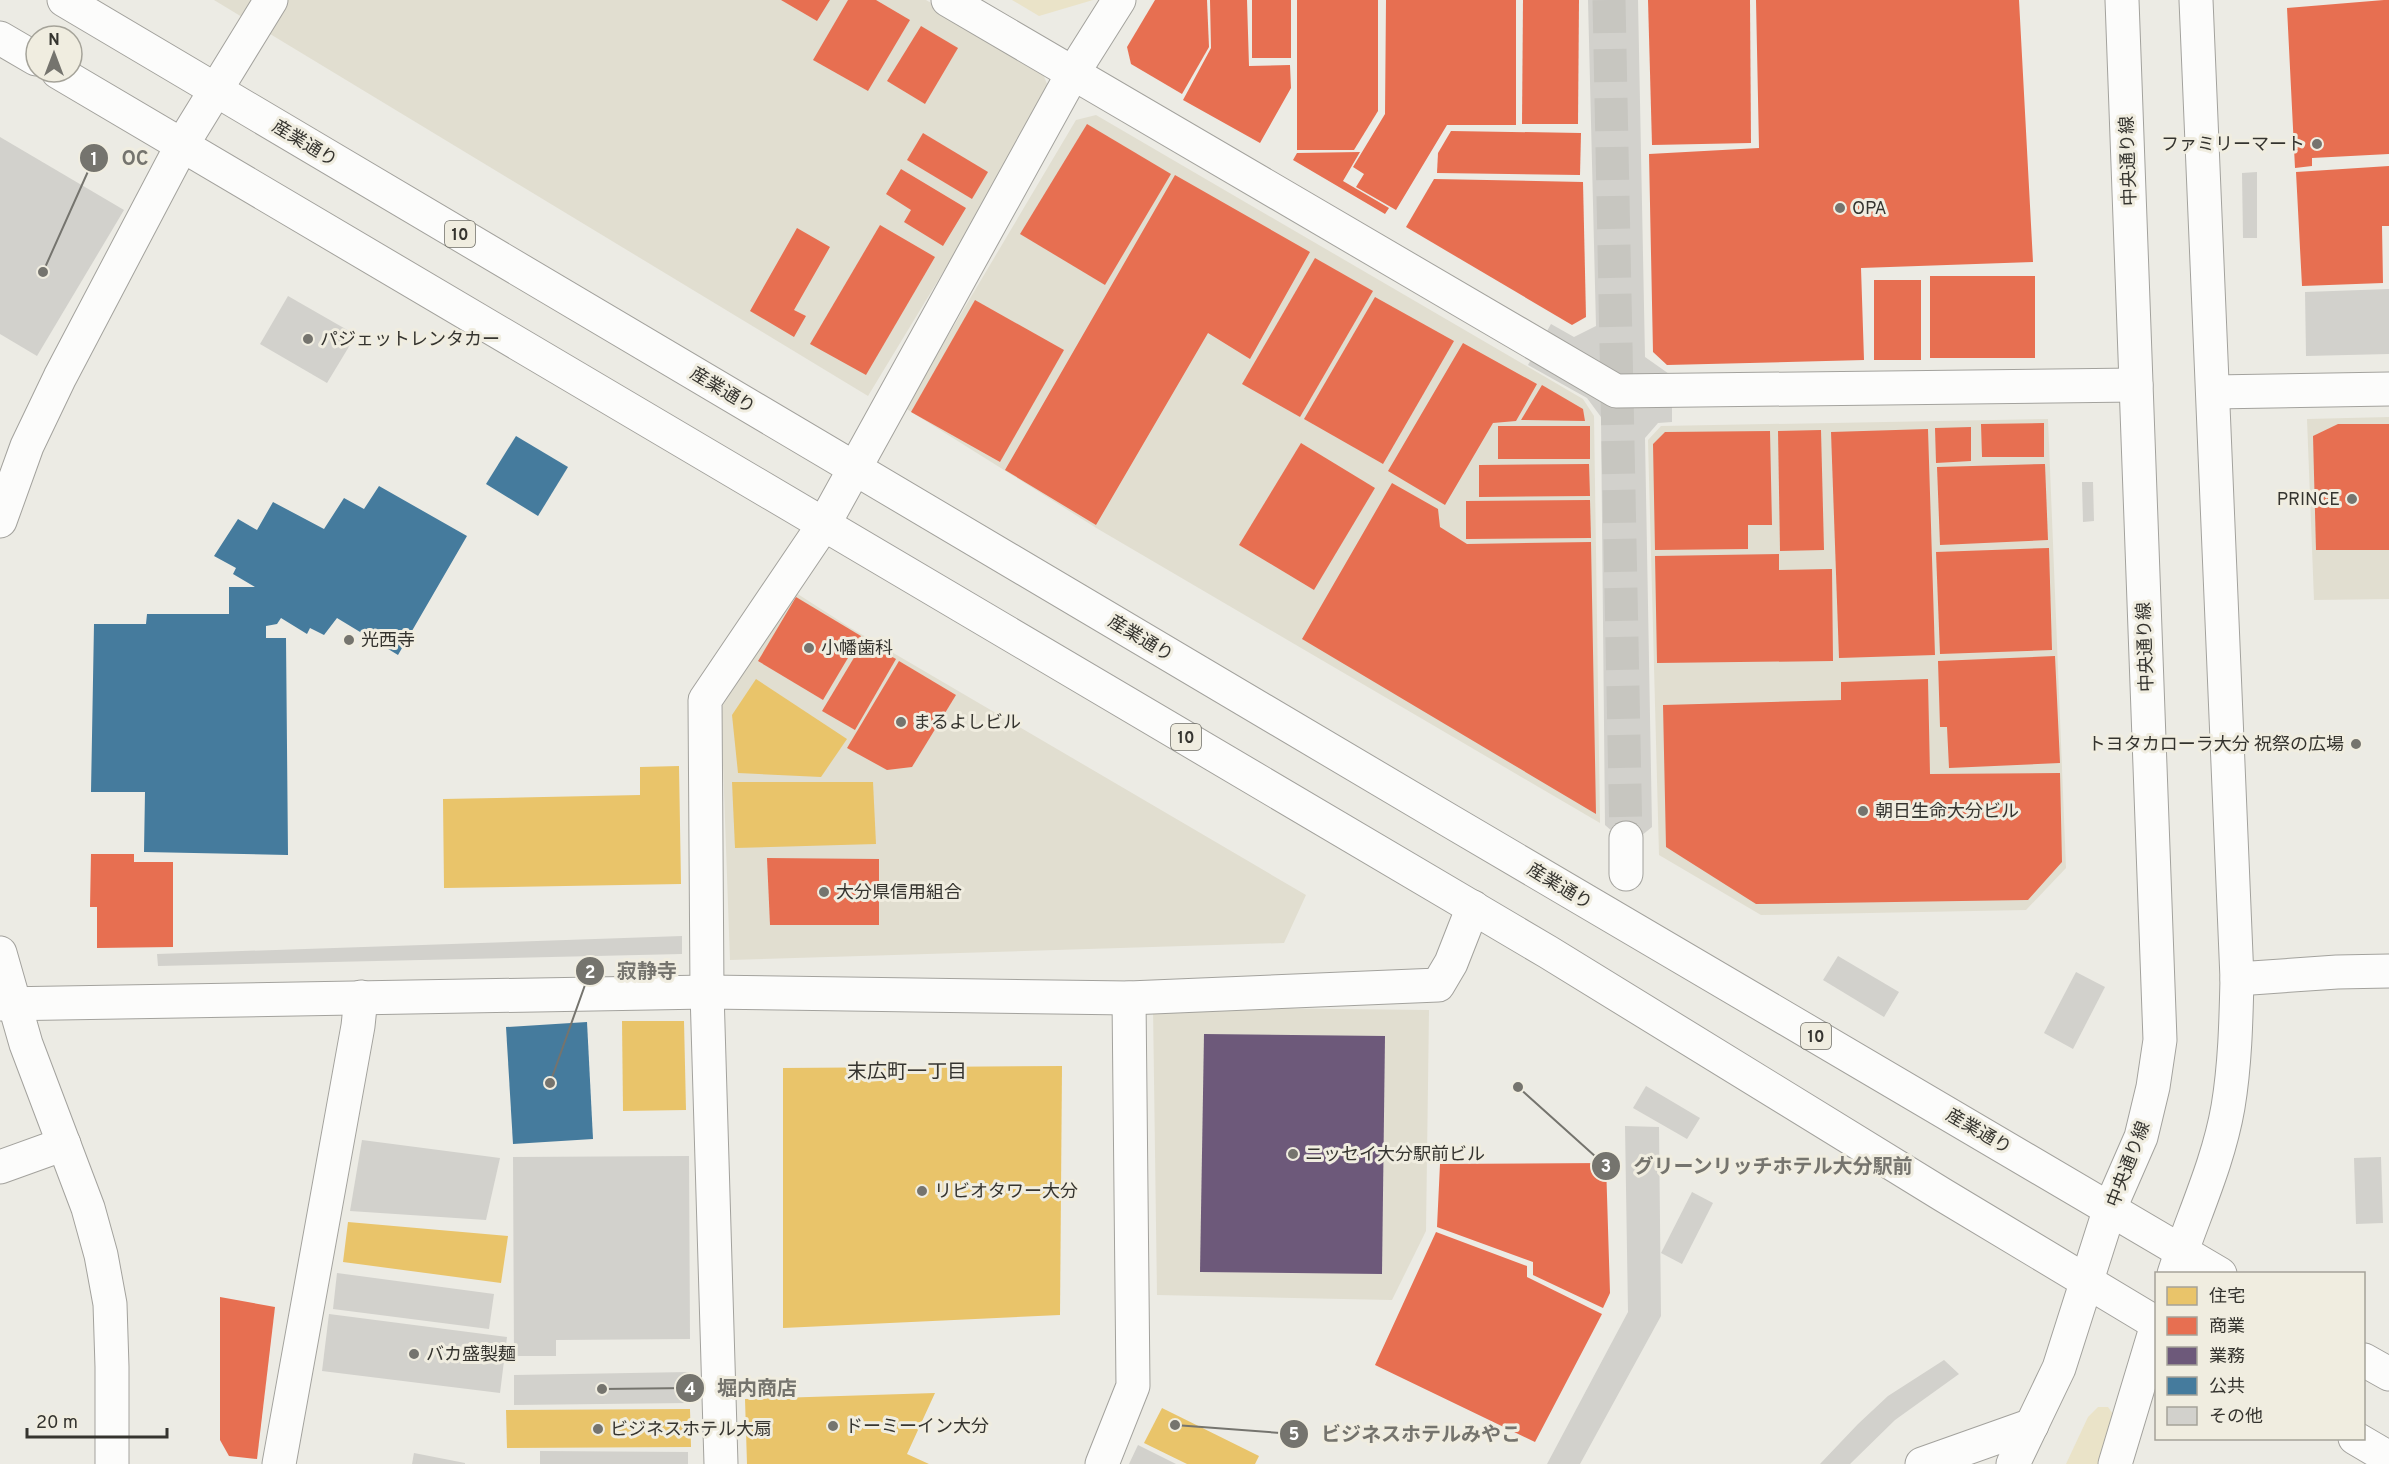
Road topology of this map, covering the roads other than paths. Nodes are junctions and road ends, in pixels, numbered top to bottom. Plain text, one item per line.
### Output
1 (64, 0) edge
2 (271, 0) edge
3 (948, 0) edge
4 (1119, 0) edge
5 (2122, 0) edge
6 (2196, 0) edge
7 (0, 38) edge
8 (24, 52) edge
9 (1073, 73) junction
10 (78, 84) edge
11 (218, 91) junction
12 (182, 145) junction
13 (2136, 386) junction
14 (2389, 389) edge
15 (2212, 392) junction
16 (855, 469) junction
17 (0, 521) edge
18 (824, 524) junction
19 (1626, 838) tunnel mouth
20 (1626, 874) dead end
21 (1473, 907) junction
22 (0, 953) edge
23 (2389, 971) edge
24 (2237, 979) junction
25 (707, 992) junction
26 (361, 997) junction
27 (1129, 998) junction
28 (7, 1004) edge
29 (64, 1144) junction
30 (0, 1167) edge
31 (2110, 1209) junction
32 (2178, 1262) edge
33 (2213, 1272) edge
34 (2088, 1282) junction
35 (2155, 1322) edge
36 (2155, 1335) edge
37 (2365, 1361) edge
38 (2389, 1374) edge
39 (2032, 1425) junction
40 (2358, 1440) edge
41 (2389, 1458) edge
42 (112, 1464) edge
43 (279, 1464) edge
44 (721, 1464) edge
45 (1102, 1464) edge
46 (1922, 1464) edge
47 (2013, 1464) edge
48 (2115, 1464) edge

1 - 11 main road, 産業通り / 10
2 - 11 main road
3 - 9 main road
4 - 9 main road
5 - 13 main road, 中央通り線
6 - 15 main road
7 - 8 main road
9 - 13 main road
9 - 16 main road
10 - 12 main road, 10
11 - 12 main road
11 - 16 main road, 産業通り / 10
12 - 17 main road
12 - 18 main road, 10
13 - 31 main road, 中央通り線
14 - 15 main road
15 - 24 main road
16 - 18 main road
16 - 31 main road, 産業通り / 10
18 - 21 main road, 10
18 - 25 main road
19 - 20 main road
21 - 27 main road
21 - 34 main road, 10
22 - 28 main road
23 - 24 main road
24 - 32 main road
25 - 26 main road
25 - 27 main road
25 - 44 main road
26 - 28 main road
26 - 43 main road
27 - 45 main road
28 - 29 main road
29 - 30 main road
29 - 42 main road
31 - 32 main road, 産業通り / 10
31 - 34 main road, 中央通り線
32 - 33 main road, 産業通り / 10
34 - 35 main road, 10
34 - 39 main road, 中央通り線
36 - 48 main road
37 - 38 main road
39 - 46 main road
39 - 47 main road, 中央通り線
40 - 41 main road

